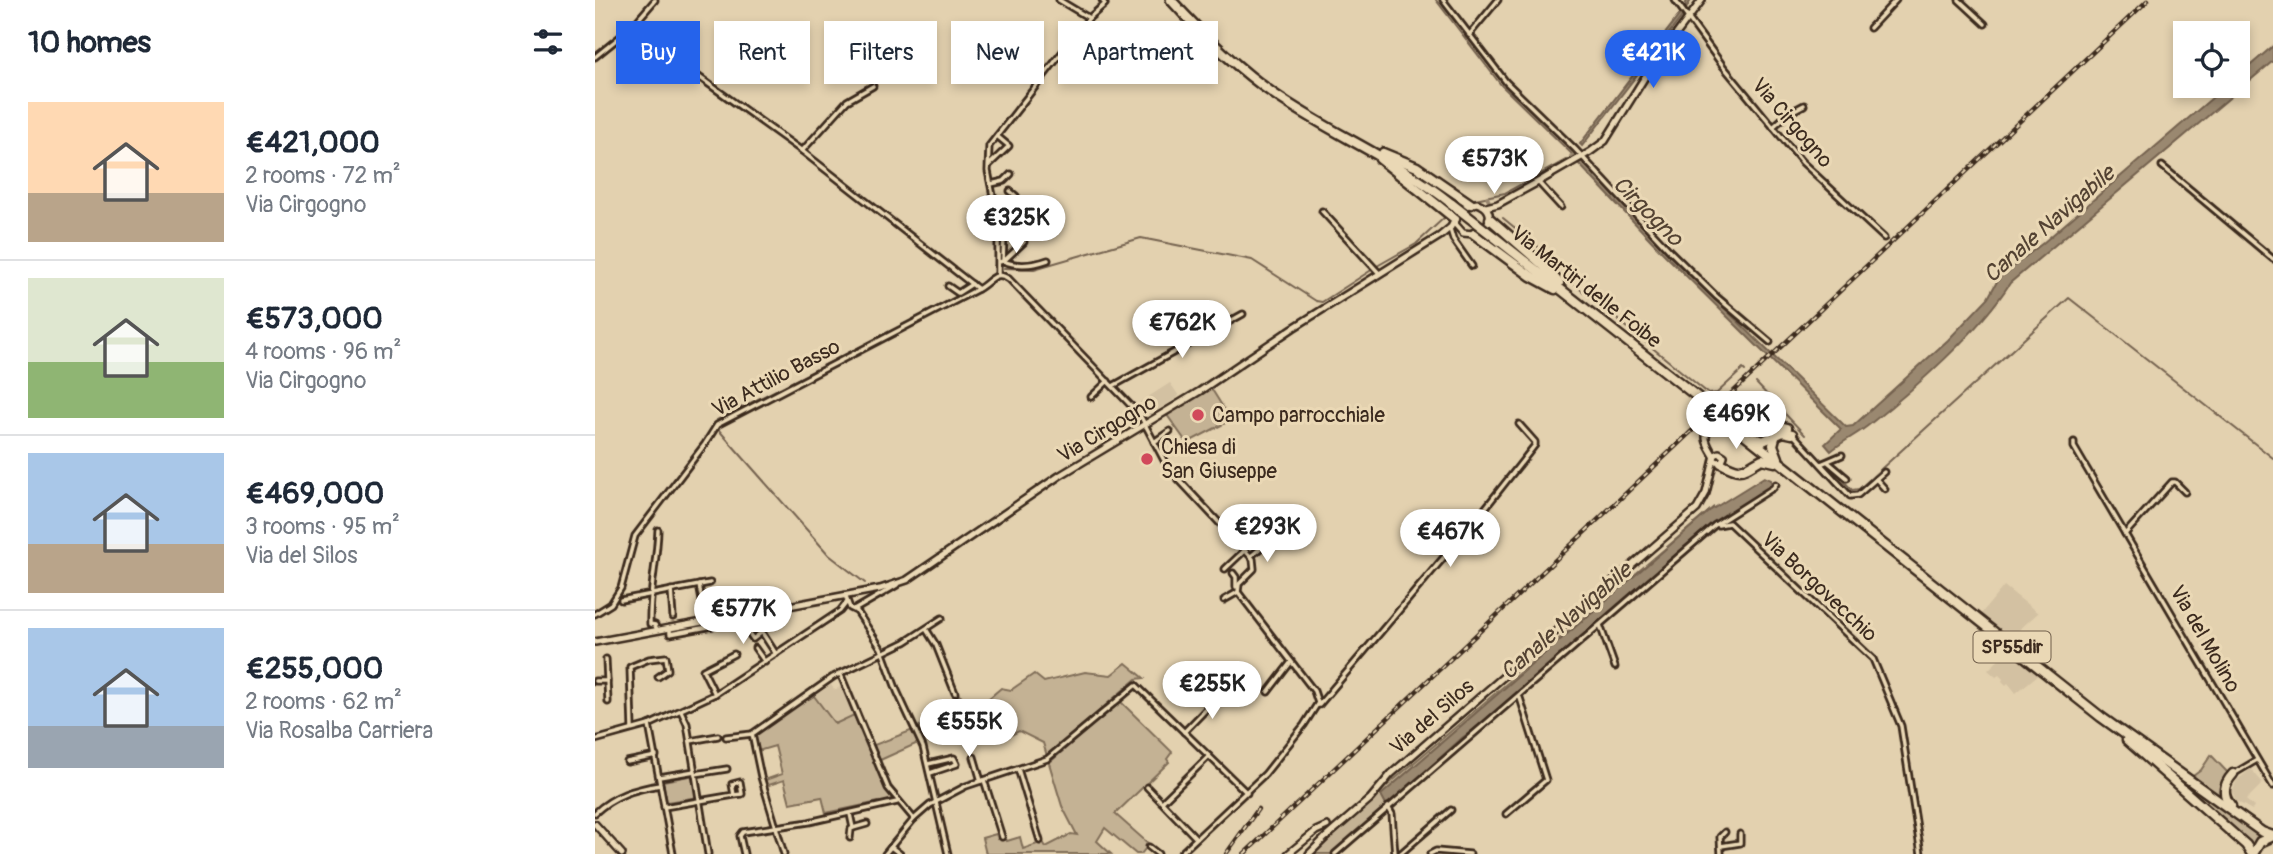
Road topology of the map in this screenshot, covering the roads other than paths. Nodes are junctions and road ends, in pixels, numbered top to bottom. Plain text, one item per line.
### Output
1 (655, 0) edge
2 (1059, 0) edge
3 (1102, 0) edge
4 (1171, 0) edge
5 (1443, 0) edge
6 (1498, 0) edge
7 (1675, 0) edge
8 (1702, 0) edge
9 (1896, 0) edge
10 (1959, 0) edge
11 (1687, 16) junction
12 (1089, 18) junction
13 (637, 21) edge
14 (1985, 24) dead end
15 (1870, 28) dead end
16 (1469, 35) junction
17 (616, 40) edge
18 (595, 57) edge
19 (700, 78) edge
20 (873, 86) dead end
21 (1804, 105) dead end
22 (1773, 127) junction
23 (997, 136) junction
24 (1370, 150) junction
25 (802, 151) junction
26 (1583, 157) junction
27 (2162, 166) dead end
28 (988, 167) junction
29 (1011, 174) dead end
30 (1538, 182) junction
31 (991, 184) junction
32 (1010, 191) dead end
33 (1471, 204) junction
34 (1498, 204) junction
35 (1486, 207) junction
36 (1560, 207) dead end
37 (1322, 211) dead end
38 (1490, 217) junction
39 (998, 221) junction
40 (1014, 222) dead end
41 (1452, 226) junction
42 (1463, 233) junction
43 (1474, 234) junction
44 (1884, 238) dead end
45 (1024, 242) dead end
46 (2273, 259) edge
47 (1048, 260) dead end
48 (1001, 262) junction
49 (1472, 266) dead end
50 (1379, 273) junction
51 (998, 275) junction
52 (972, 284) junction
53 (948, 286) dead end
54 (978, 289) junction
55 (1567, 294) junction
56 (1243, 314) dead end
57 (1770, 342) dead end
58 (1108, 381) junction
59 (1113, 386) junction
60 (1091, 397) dead end
61 (1709, 406) dead end
62 (1773, 414) junction
63 (1724, 418) dead end
64 (1146, 424) junction
65 (1519, 425) dead end
66 (1777, 430) junction
67 (1170, 431) dead end
68 (1790, 431) junction
69 (1741, 432) junction
70 (1154, 442) junction
71 (2074, 442) dead end
72 (1842, 455) dead end
73 (1720, 460) junction
74 (1828, 462) junction
75 (1820, 464) junction
76 (1750, 467) junction
77 (1790, 470) junction
78 (1884, 472) dead end
79 (1847, 478) dead end
80 (1876, 480) junction
81 (1776, 484) dead end
82 (1885, 489) dead end
83 (2185, 492) dead end
84 (1728, 515) junction
85 (1728, 523) junction
86 (1716, 525) junction
87 (1429, 528) dead end
88 (658, 530) dead end
89 (2125, 534) junction
90 (1264, 545) dead end
91 (1245, 550) junction
92 (1449, 551) junction
93 (1251, 556) junction
94 (1225, 569) dead end
95 (1233, 573) dead end
96 (710, 583) dead end
97 (899, 584) junction
98 (699, 585) junction
99 (671, 590) junction
100 (1238, 591) junction
101 (650, 594) junction
102 (846, 599) junction
103 (621, 600) dead end
104 (1224, 600) dead end
105 (702, 607) dead end
106 (853, 609) junction
107 (840, 611) junction
108 (595, 614) edge
109 (736, 615) junction
110 (673, 617) dead end
111 (942, 618) dead end
112 (1600, 625) junction
113 (713, 626) dead end
114 (670, 628) junction
115 (926, 629) junction
116 (657, 630) junction
117 (595, 642) edge
118 (755, 648) dead end
119 (883, 653) junction
120 (734, 654) dead end
121 (776, 654) junction
122 (606, 659) dead end
123 (765, 662) junction
124 (1291, 662) junction
125 (1615, 667) dead end
126 (840, 673) junction
127 (658, 677) dead end
128 (595, 681) edge
129 (607, 681) junction
130 (1525, 690) junction
131 (1223, 692) dead end
132 (1269, 692) dead end
133 (955, 693) dead end
134 (715, 694) junction
135 (1520, 698) junction
136 (608, 702) dead end
137 (1315, 709) junction
138 (681, 711) junction
139 (1498, 713) junction
140 (2101, 717) junction
141 (649, 725) junction
142 (632, 729) junction
143 (1184, 732) junction
144 (752, 734) junction
145 (718, 736) dead end
146 (726, 737) dead end
147 (595, 740) edge
148 (690, 741) junction
149 (656, 756) junction
150 (1209, 756) junction
151 (974, 757) dead end
152 (2257, 760) junction
153 (628, 762) dead end
154 (928, 764) junction
155 (727, 769) dead end
156 (1018, 769) junction
157 (695, 773) junction
158 (930, 773) junction
159 (2233, 774) joint
160 (659, 777) junction
161 (983, 780) junction
162 (660, 785) junction
163 (2273, 786) edge
164 (1147, 787) dead end
165 (1247, 793) junction
166 (734, 795) dead end
167 (700, 800) junction
168 (936, 801) junction
169 (897, 802) junction
170 (1162, 802) junction
171 (664, 807) junction
172 (1388, 807) junction
173 (1451, 810) dead end
174 (595, 813) edge
175 (850, 814) junction
176 (1506, 814) dead end
177 (2243, 818) junction
178 (914, 819) junction
179 (595, 824) edge
180 (867, 824) dead end
181 (1327, 826) dead end
182 (776, 828) junction
183 (853, 828) junction
184 (1725, 832) dead end
185 (1740, 834) dead end
186 (1310, 835) junction
187 (2273, 836) edge
188 (1002, 837) dead end
189 (850, 838) dead end
190 (1196, 838) junction
191 (1040, 841) dead end
192 (1318, 844) junction
193 (1721, 846) junction
194 (891, 847) junction
195 (1149, 847) dead end
196 (622, 854) edge
197 (673, 854) edge
198 (708, 854) edge
199 (744, 854) edge
200 (784, 854) edge
201 (885, 854) edge
202 (900, 854) edge
203 (948, 854) edge
204 (1158, 854) edge
205 (1180, 854) edge
206 (1288, 854) edge
207 (1309, 854) edge
208 (1335, 854) edge
209 (1398, 854) edge
210 (1430, 854) edge
211 (1470, 854) edge
212 (1721, 854) edge
213 (1921, 854) edge
214 (2253, 854) edge

1 - 13 street
2 - 12 street
3 - 12 street
4 - 24 highway, Via Martiri delle Foibe
5 - 16 street
6 - 16 street
7 - 11 street, Via Cirgogno
8 - 11 street
9 - 15 street
10 - 14 street
11 - 22 street, Via Cirgogno
11 - 26 street
12 - 23 street
16 - 26 street
17 - 18 street
19 - 25 street
20 - 25 street
21 - 22 street
22 - 44 street, Via Cirgogno
23 - 28 street
23 - 28 street
24 - 33 highway
24 - 41 highway
24 - 55 highway, Via Martiri delle Foibe, bridge
25 - 52 street
26 - 30 street
26 - 57 street
27 - 46 street
28 - 31 street
29 - 31 street
30 - 34 street
30 - 36 street
31 - 39 street
32 - 39 street
33 - 35 street
33 - 41 street
34 - 35 street
34 - 38 street
35 - 38 street
37 - 50 street
38 - 43 street
38 - 55 highway
39 - 48 street
40 - 48 street
41 - 42 street
41 - 42 street
41 - 49 street
41 - 50 street, Via Cirgogno
42 - 43 street
43 - 55 highway
45 - 48 street
47 - 48 street
48 - 51 street
50 - 64 street, Via Cirgogno
51 - 54 street, Via Attilio Basso
51 - 58 street
52 - 53 street
52 - 54 street
54 - 108 street, Via Attilio Basso
55 - 61 highway, Via Martiri delle Foibe
56 - 59 street
58 - 59 street
58 - 60 street
59 - 64 street
62 - 66 street
62 - 68 street
62 - 73 street
63 - 69 highway, SP55dir
64 - 70 street
64 - 97 street, Via Cirgogno
65 - 92 street
66 - 68 highway
66 - 69 highway
66 - 77 highway
67 - 70 street
68 - 75 street
69 - 76 highway
69 - 77 highway, SP55dir
70 - 91 street
71 - 89 street, Via del Molino
72 - 74 street
73 - 76 highway
73 - 192 street, Via del Silos
74 - 75 street
74 - 79 street
75 - 80 street
76 - 77 highway
77 - 140 highway, SP55dir
78 - 80 street
80 - 82 street
81 - 84 street
83 - 89 street
84 - 85 street
84 - 86 street
85 - 86 street
85 - 213 street, Via Borgovecchio
86 - 112 street
87 - 92 street
88 - 101 street
89 - 152 street, Via del Molino
90 - 93 street
91 - 93 street
91 - 94 street
92 - 137 street
93 - 100 street
95 - 100 street
96 - 98 street
97 - 102 street, Via Cirgogno
97 - 106 street
98 - 99 street
98 - 105 street
99 - 101 street
99 - 110 street
100 - 104 street
100 - 124 street
101 - 103 street
101 - 116 street
102 - 106 street
102 - 107 street
102 - 109 street, Via Cirgogno
106 - 107 street
106 - 119 street
107 - 121 street
109 - 114 street, Via Cirgogno
109 - 121 street
111 - 115 street
112 - 125 street
112 - 130 street
113 - 114 street
114 - 116 street, Via Cirgogno
115 - 119 street
115 - 133 street
116 - 117 street, Via Cirgogno
118 - 123 street
119 - 126 street
119 - 154 street
120 - 134 street
121 - 123 street
122 - 129 street
123 - 134 street
124 - 132 street
124 - 137 street
126 - 144 street
126 - 169 street
127 - 142 street
128 - 129 street
129 - 136 street
130 - 135 street
130 - 139 street
131 - 143 street
134 - 138 street
135 - 139 street
135 - 176 street
137 - 165 street
138 - 141 street
138 - 148 street
139 - 172 street
140 - 177 highway, SP55dir
140 - 214 highway, SP55dir
141 - 142 street
141 - 149 street
142 - 147 street
143 - 150 street
143 - 156 street
144 - 146 street
144 - 182 street
145 - 148 street
148 - 157 street
149 - 153 street
149 - 160 street
150 - 165 street
150 - 170 street
151 - 161 street
152 - 159 street
152 - 163 street, Via del Molino
154 - 158 street
154 - 158 street
155 - 157 street
156 - 161 street
156 - 191 street
157 - 160 street
157 - 167 street
158 - 168 street
159 - 177 highway
160 - 162 street
161 - 168 street
161 - 188 street
162 - 171 street
162 - 174 street
164 - 170 street
165 - 190 street
166 - 167 street
167 - 171 street
167 - 198 street
168 - 178 street
168 - 203 street
169 - 175 street
169 - 178 street
170 - 190 street
171 - 197 street
172 - 208 street
172 - 209 street
173 - 209 street
175 - 182 street
175 - 183 street
177 - 187 highway, SP55dir
178 - 194 street
179 - 196 street
180 - 183 street
181 - 186 street
182 - 199 street
182 - 200 street
183 - 189 street
184 - 193 street
185 - 193 street
186 - 192 street
186 - 206 street
187 - 214 highway
190 - 205 street
192 - 207 street, Via del Silos
193 - 212 street
194 - 201 street
194 - 202 street
195 - 204 street
210 - 211 street

